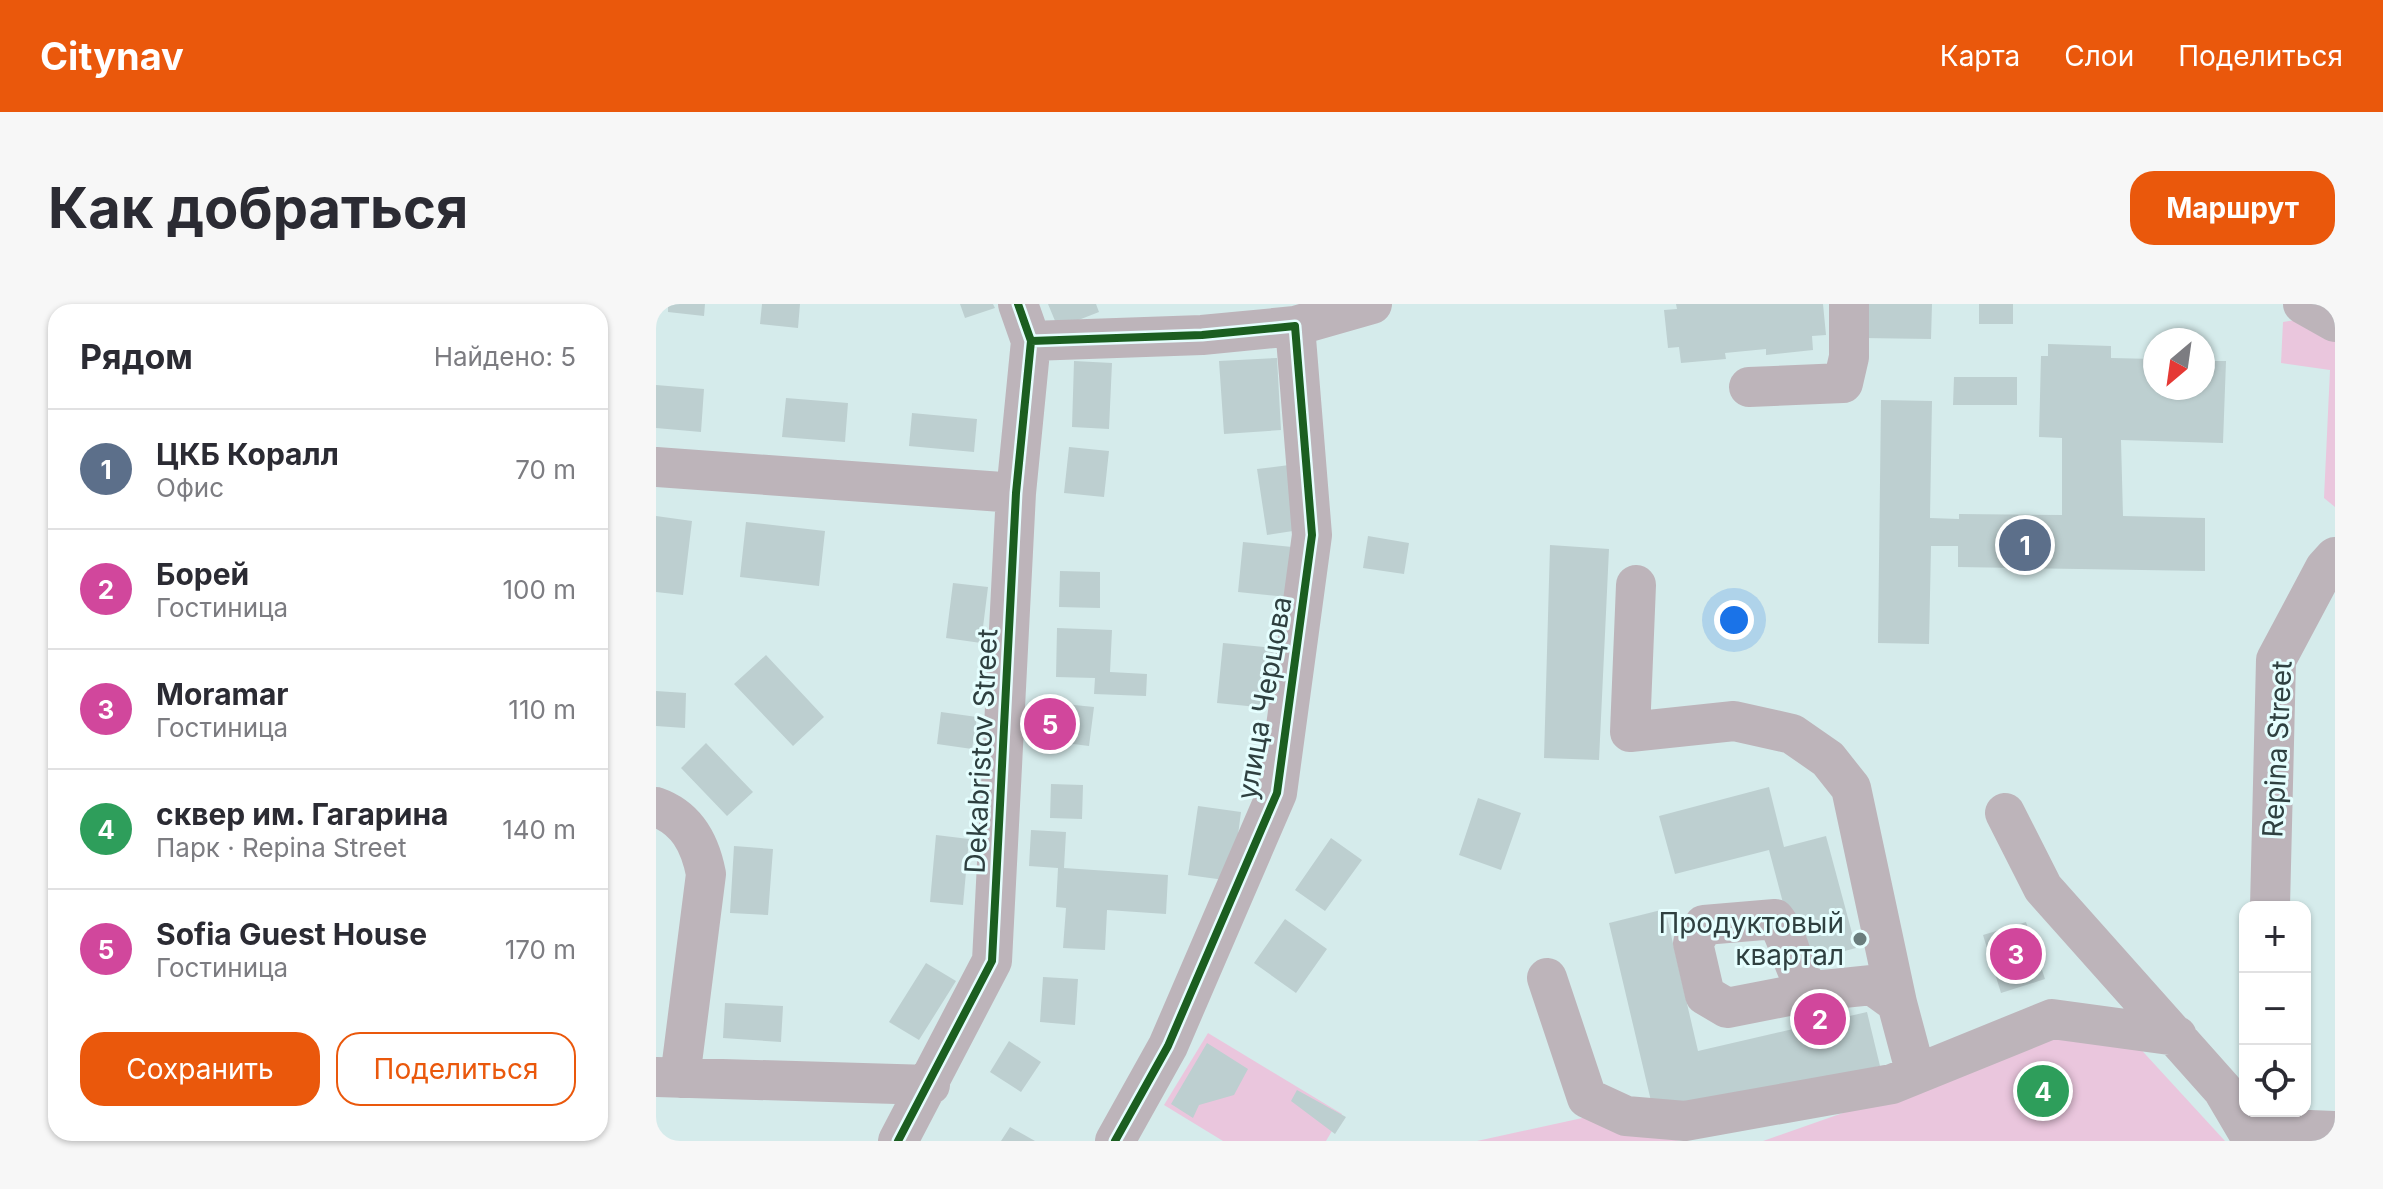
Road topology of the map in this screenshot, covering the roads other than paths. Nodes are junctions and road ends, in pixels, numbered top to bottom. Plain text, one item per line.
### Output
1 (1372, 304) edge
2 (1849, 304) edge
3 (2303, 304) edge
4 (1025, 322) edge
5 (2335, 322) edge
6 (1295, 326) junction
7 (1749, 387) dead end
8 (656, 467) edge
9 (1016, 493) junction
10 (2335, 557) edge
11 (1636, 585) dead end
12 (656, 807) edge
13 (2005, 813) dead end
14 (2270, 901) edge
15 (1547, 978) dead end
16 (1814, 991) dead end
17 (1897, 1003) junction
18 (2177, 1036) junction
19 (1916, 1074) junction
20 (668, 1078) edge
21 (930, 1085) junction
22 (2262, 1130) edge
23 (2335, 1131) edge
24 (898, 1141) edge
25 (1115, 1141) edge

1 - 6 street, Dekabristov Street
2 - 7 street
3 - 5 street
4 - 6 street, Dekabristov Street
4 - 9 street, Dekabristov Street
6 - 25 street, улица Черцова
8 - 9 street
9 - 21 street, Dekabristov Street
10 - 14 street, Repina Street
11 - 17 street
12 - 20 street
13 - 18 street
15 - 19 street
16 - 17 street
17 - 19 street
18 - 19 street
18 - 22 street
20 - 21 street
21 - 24 street, Dekabristov Street
22 - 23 street

